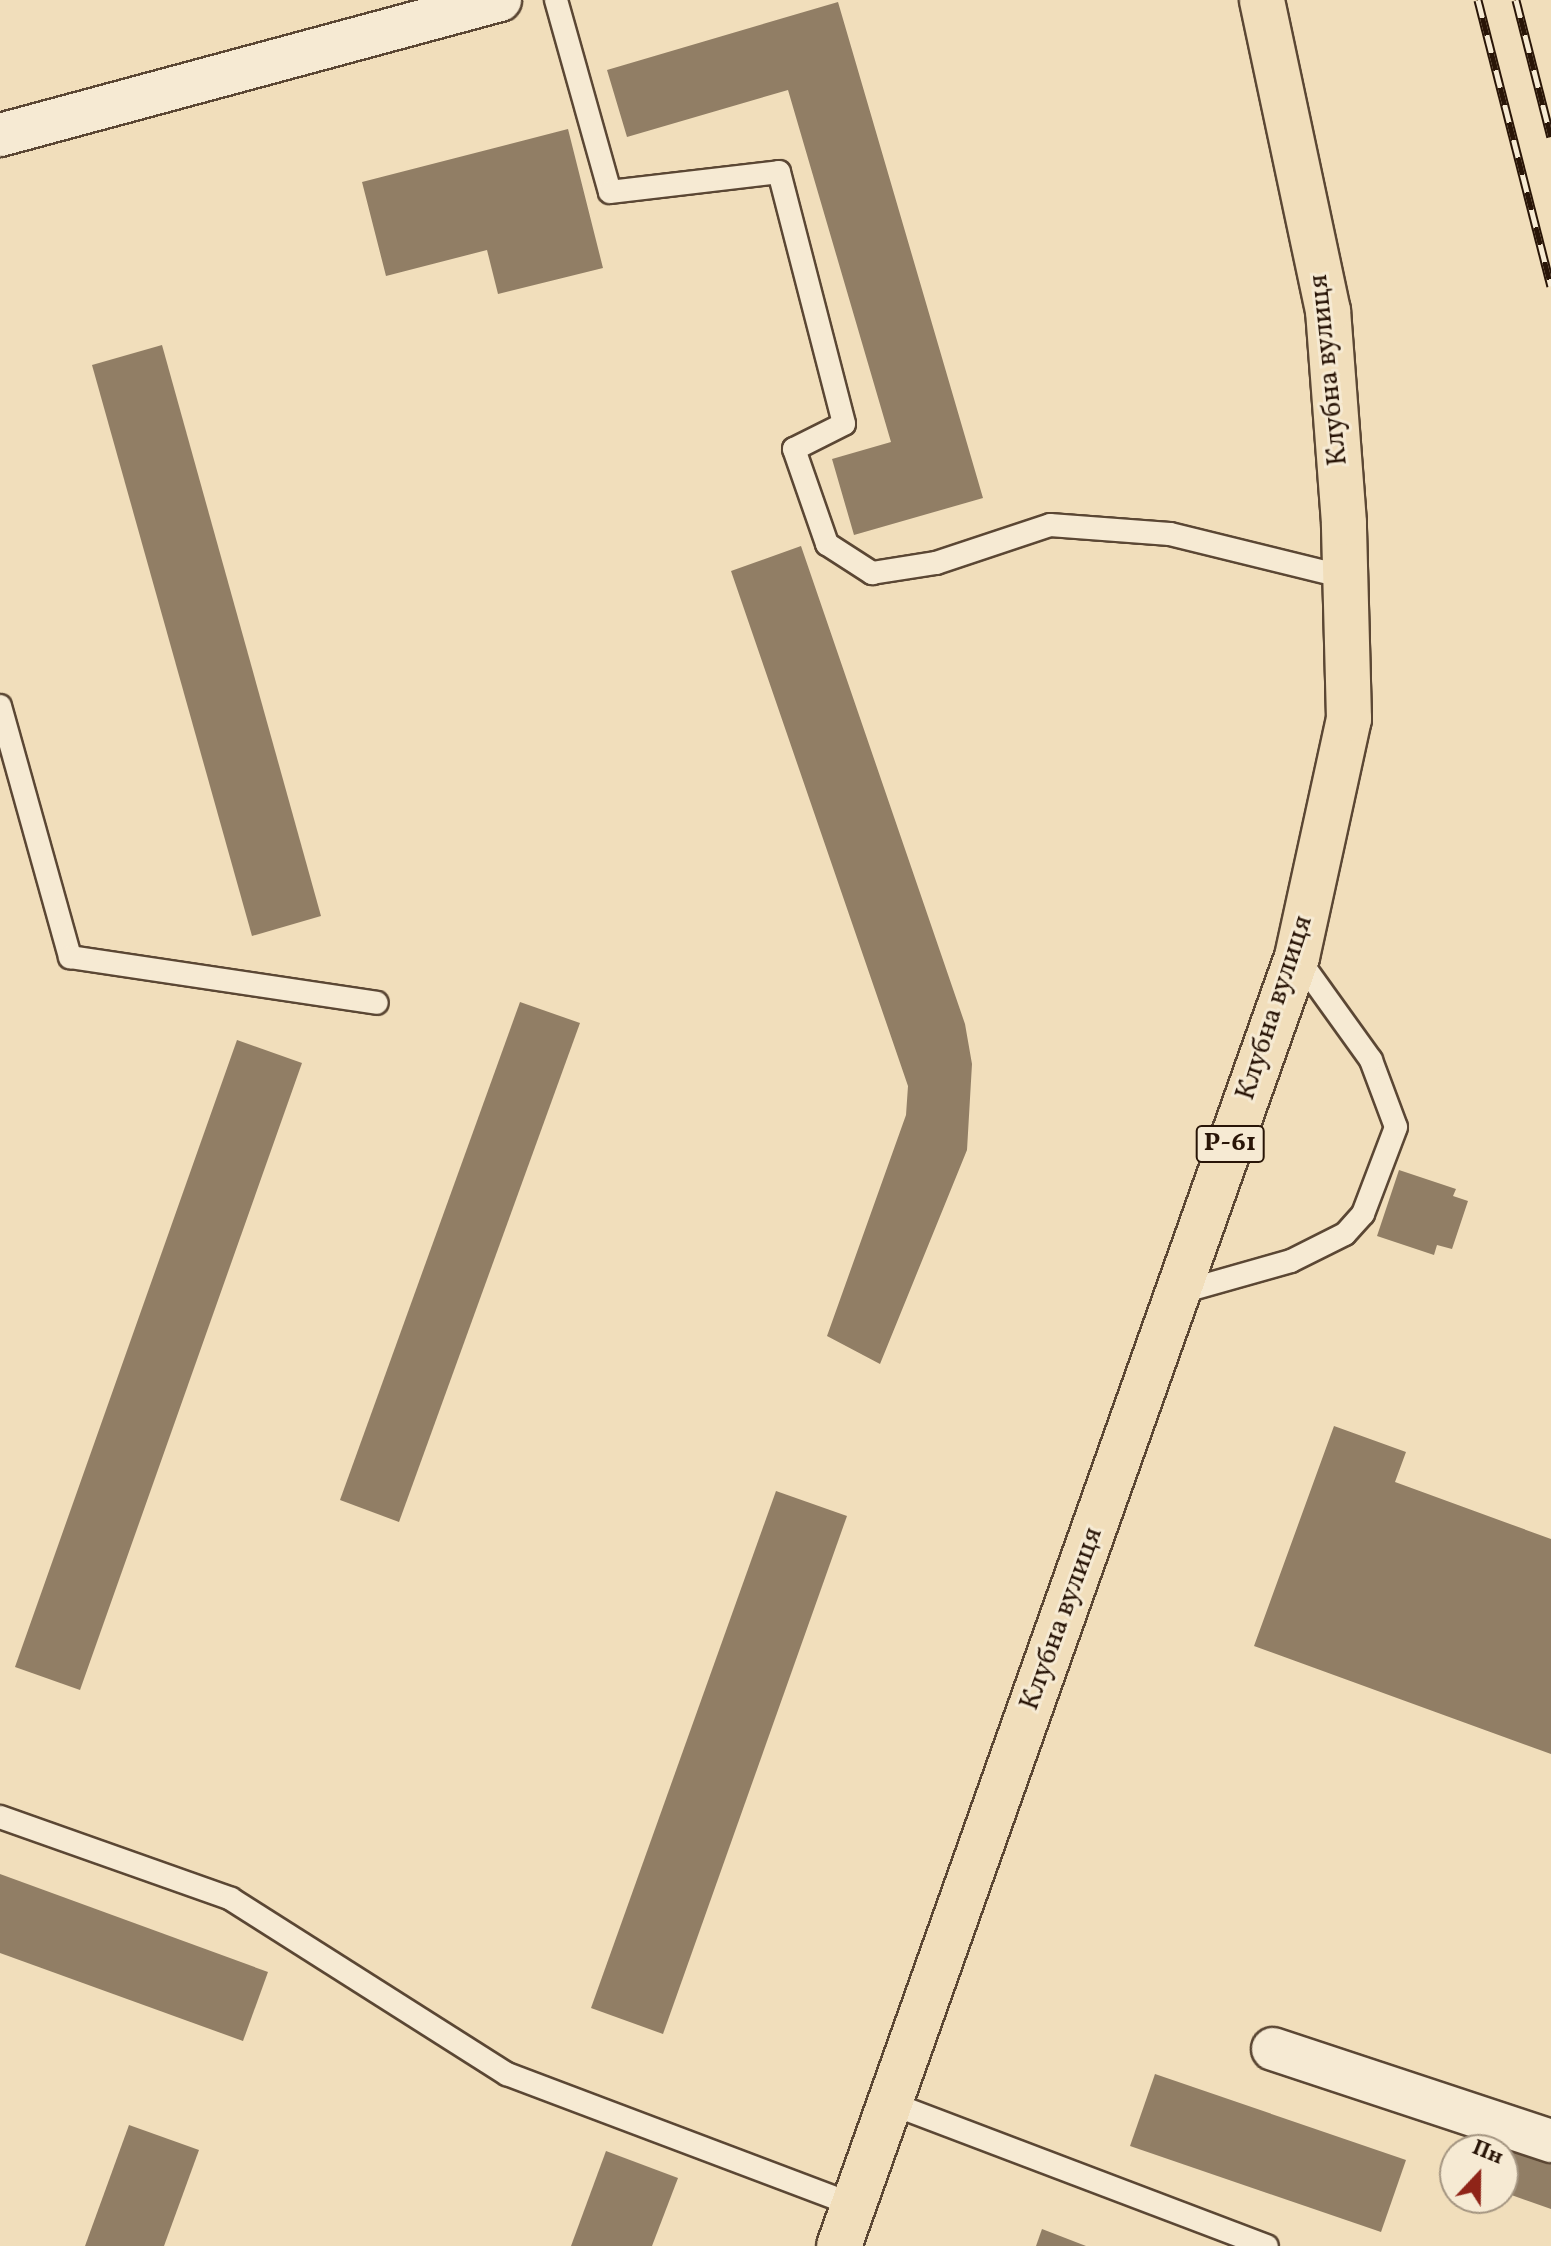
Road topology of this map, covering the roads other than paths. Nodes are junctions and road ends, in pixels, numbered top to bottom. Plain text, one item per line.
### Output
1 (500, 0) edge
2 (556, 0) edge
3 (1262, 0) edge
4 (0, 135) edge
5 (1345, 577) junction
6 (0, 706) edge
7 (1297, 957) junction
8 (377, 1003) dead end
9 (1178, 1293) junction
10 (0, 1817) edge
11 (1273, 2049) dead end
12 (890, 2103) junction
13 (1551, 2141) edge
14 (854, 2205) junction
15 (839, 2246) edge
16 (1267, 2246) edge

1 - 4 street
2 - 5 lane
3 - 5 main road, Клубна вулиця / Р-61
5 - 7 main road, Клубна вулиця / Р-61
6 - 8 lane
7 - 9 main road, Клубна вулиця / Р-61
7 - 9 lane
9 - 12 main road, Клубна вулиця / Р-61
10 - 14 lane
11 - 13 street
12 - 14 main road, Клубна вулиця / Р-61
12 - 16 lane
14 - 15 main road, Клубна вулиця / Р-61

